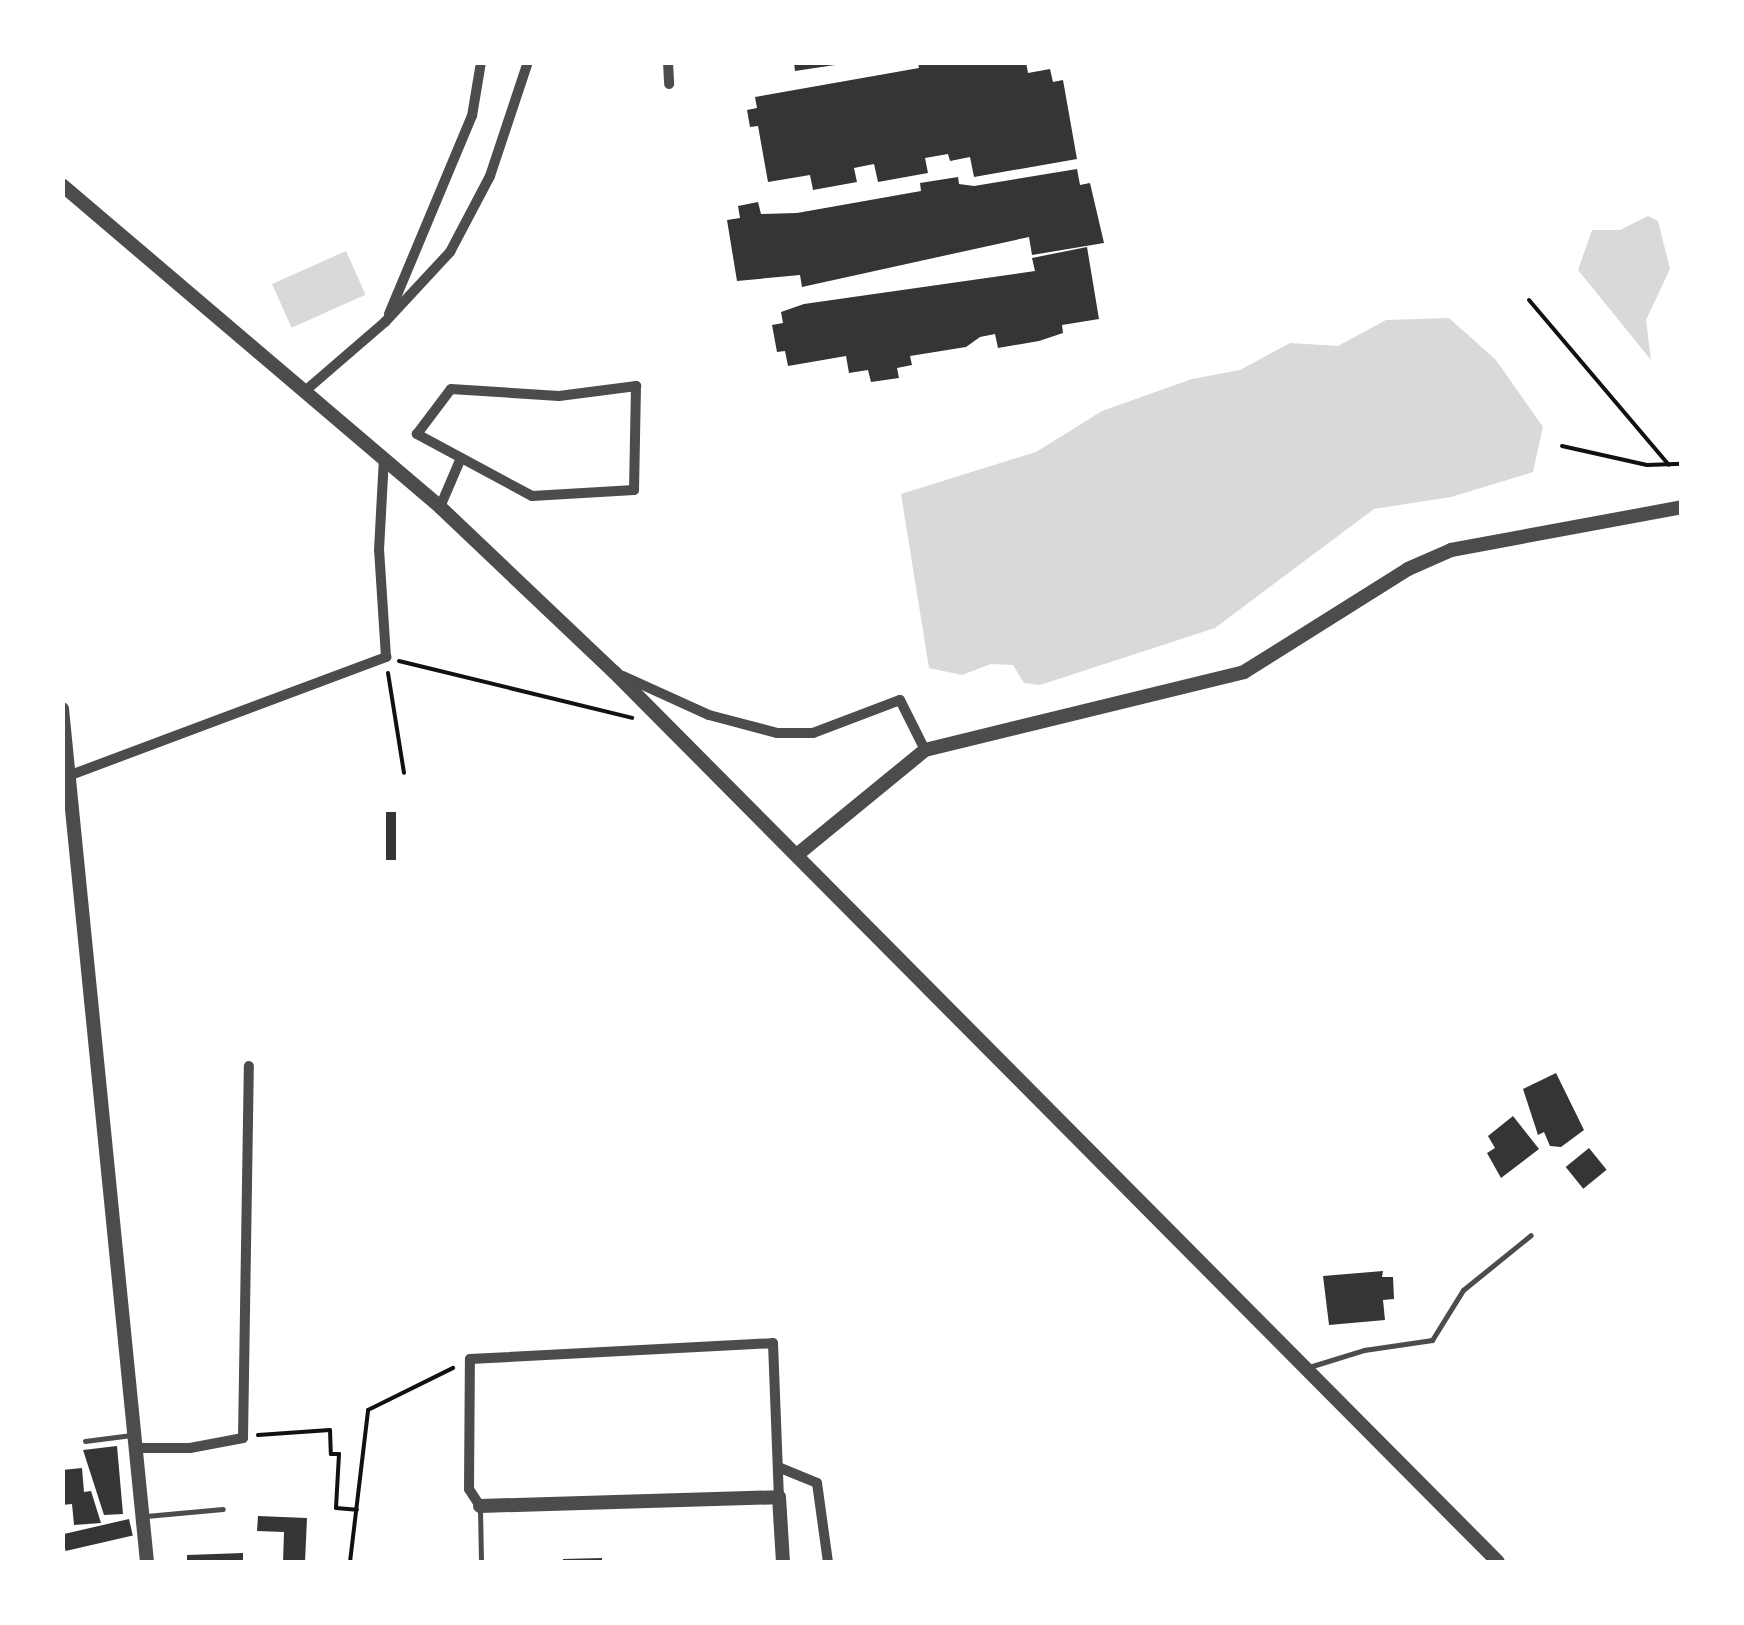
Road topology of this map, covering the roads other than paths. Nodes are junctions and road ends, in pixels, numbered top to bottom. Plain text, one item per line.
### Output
1 (481, 62) edge
2 (528, 62) edge
3 (668, 62) edge
4 (669, 84) dead end
5 (62, 184) edge
6 (386, 322) junction
7 (305, 392) junction
8 (384, 458) junction
9 (461, 458) junction
10 (440, 507) junction
11 (1682, 507) edge
12 (614, 672) junction
13 (62, 708) edge
14 (925, 750) junction
15 (68, 776) junction
16 (798, 854) junction
17 (249, 1066) dead end
18 (1531, 1235) dead end
19 (1309, 1366) junction
20 (85, 1440) dead end
21 (135, 1441) junction
22 (778, 1467) junction
23 (779, 1496) junction
24 (480, 1506) junction
25 (223, 1509) dead end
26 (144, 1516) junction
27 (148, 1562) edge
28 (481, 1562) edge
29 (782, 1562) edge
30 (828, 1562) edge
31 (1498, 1562) edge

1 - 6 street
2 - 6 street
3 - 4 street
5 - 7 street
6 - 7 street
7 - 8 street
8 - 10 street
8 - 15 street
9 - 9 street
9 - 10 street
10 - 12 street
11 - 14 street
12 - 14 street
12 - 16 street
13 - 15 street
14 - 16 street
15 - 21 street
16 - 19 street
17 - 21 street
18 - 19 lane
19 - 31 street
20 - 21 lane
21 - 26 street
22 - 23 street
22 - 24 street
22 - 30 street
23 - 24 street
23 - 29 street
24 - 28 lane
25 - 26 lane
26 - 27 street

